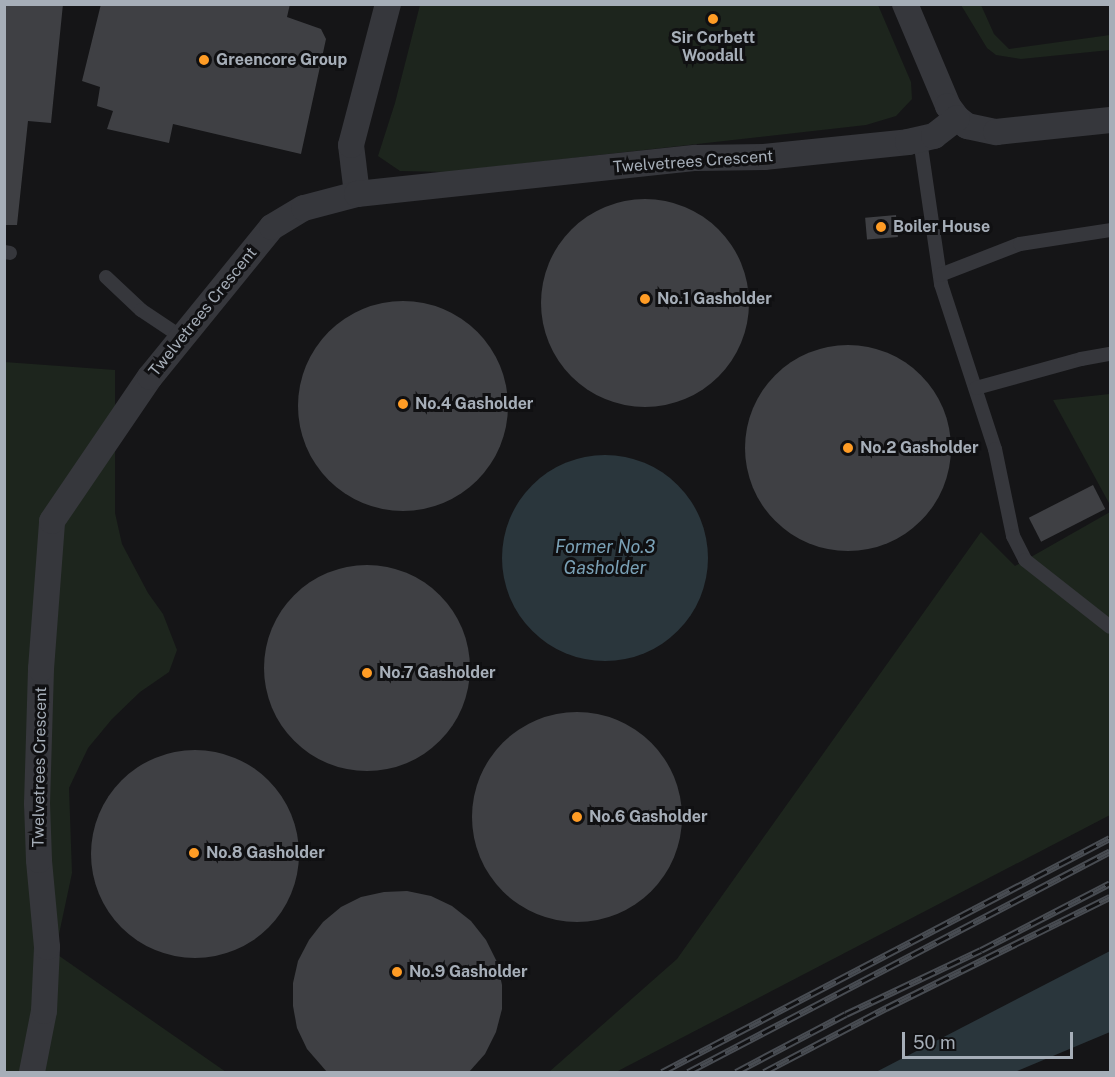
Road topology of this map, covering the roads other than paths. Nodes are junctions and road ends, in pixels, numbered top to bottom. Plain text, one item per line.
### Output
1 (388, 4) edge
2 (905, 4) edge
3 (957, 118) junction
4 (1110, 120) edge
5 (920, 140) junction
6 (357, 194) junction
7 (1110, 230) edge
8 (940, 275) junction
9 (106, 277) dead end
10 (183, 338) junction
11 (1110, 354) edge
12 (976, 388) junction
13 (1110, 627) edge
14 (32, 1072) edge

1 - 6 street
2 - 3 street
3 - 4 street
3 - 5 street, Twelvetrees Crescent
5 - 6 street, Twelvetrees Crescent
5 - 8 lane
6 - 10 street, Twelvetrees Crescent
7 - 8 lane
8 - 12 lane
9 - 10 lane
10 - 14 street, Twelvetrees Crescent
11 - 12 lane
12 - 13 lane

